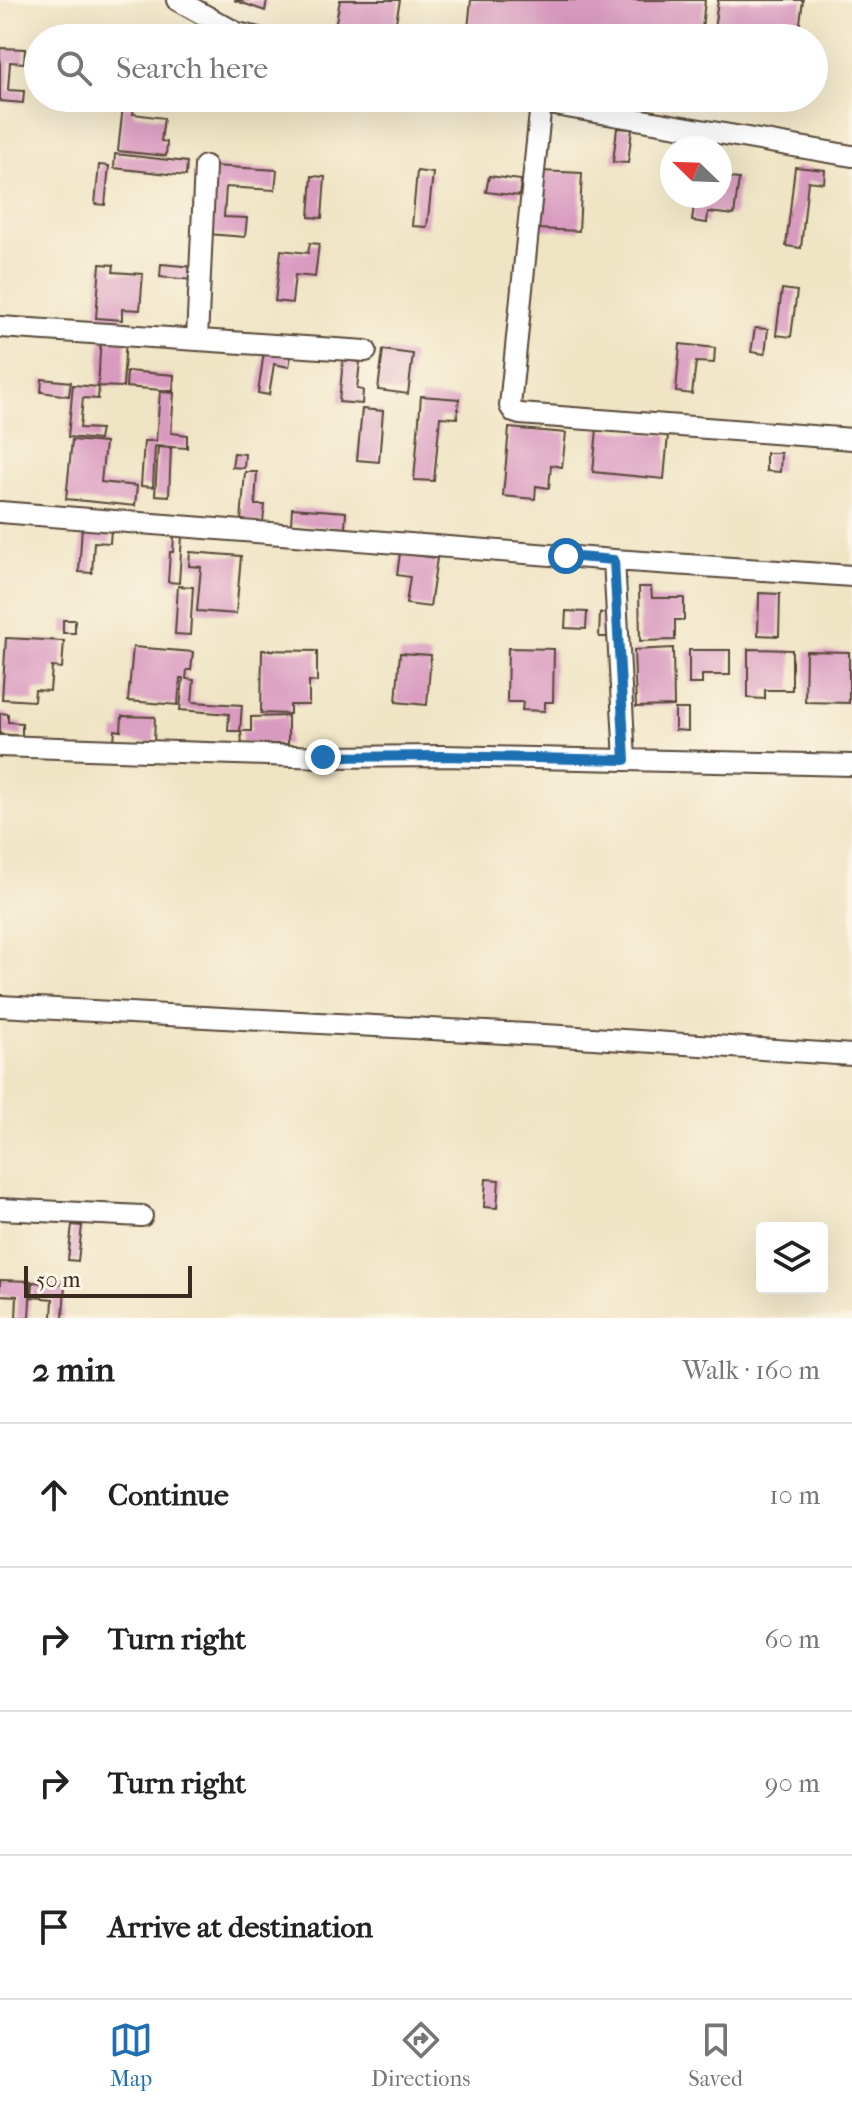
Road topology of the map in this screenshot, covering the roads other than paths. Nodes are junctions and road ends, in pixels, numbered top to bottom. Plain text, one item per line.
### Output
1 (177, 0) edge
2 (221, 24) edge
3 (540, 112) edge
4 (594, 112) edge
5 (852, 156) edge
6 (205, 166) dead end
7 (0, 327) edge
8 (197, 339) junction
9 (366, 351) dead end
10 (852, 439) edge
11 (0, 512) edge
12 (614, 560) junction
13 (852, 576) edge
14 (0, 746) edge
15 (625, 760) junction
16 (852, 765) edge
17 (0, 1006) edge
18 (852, 1055) edge
19 (0, 1209) edge
20 (142, 1216) dead end

1 - 2 street
3 - 10 street
4 - 5 street
6 - 8 street
7 - 8 street
8 - 9 street
11 - 12 street
12 - 13 street
12 - 15 street
14 - 15 street
15 - 16 street
17 - 18 street
19 - 20 street

